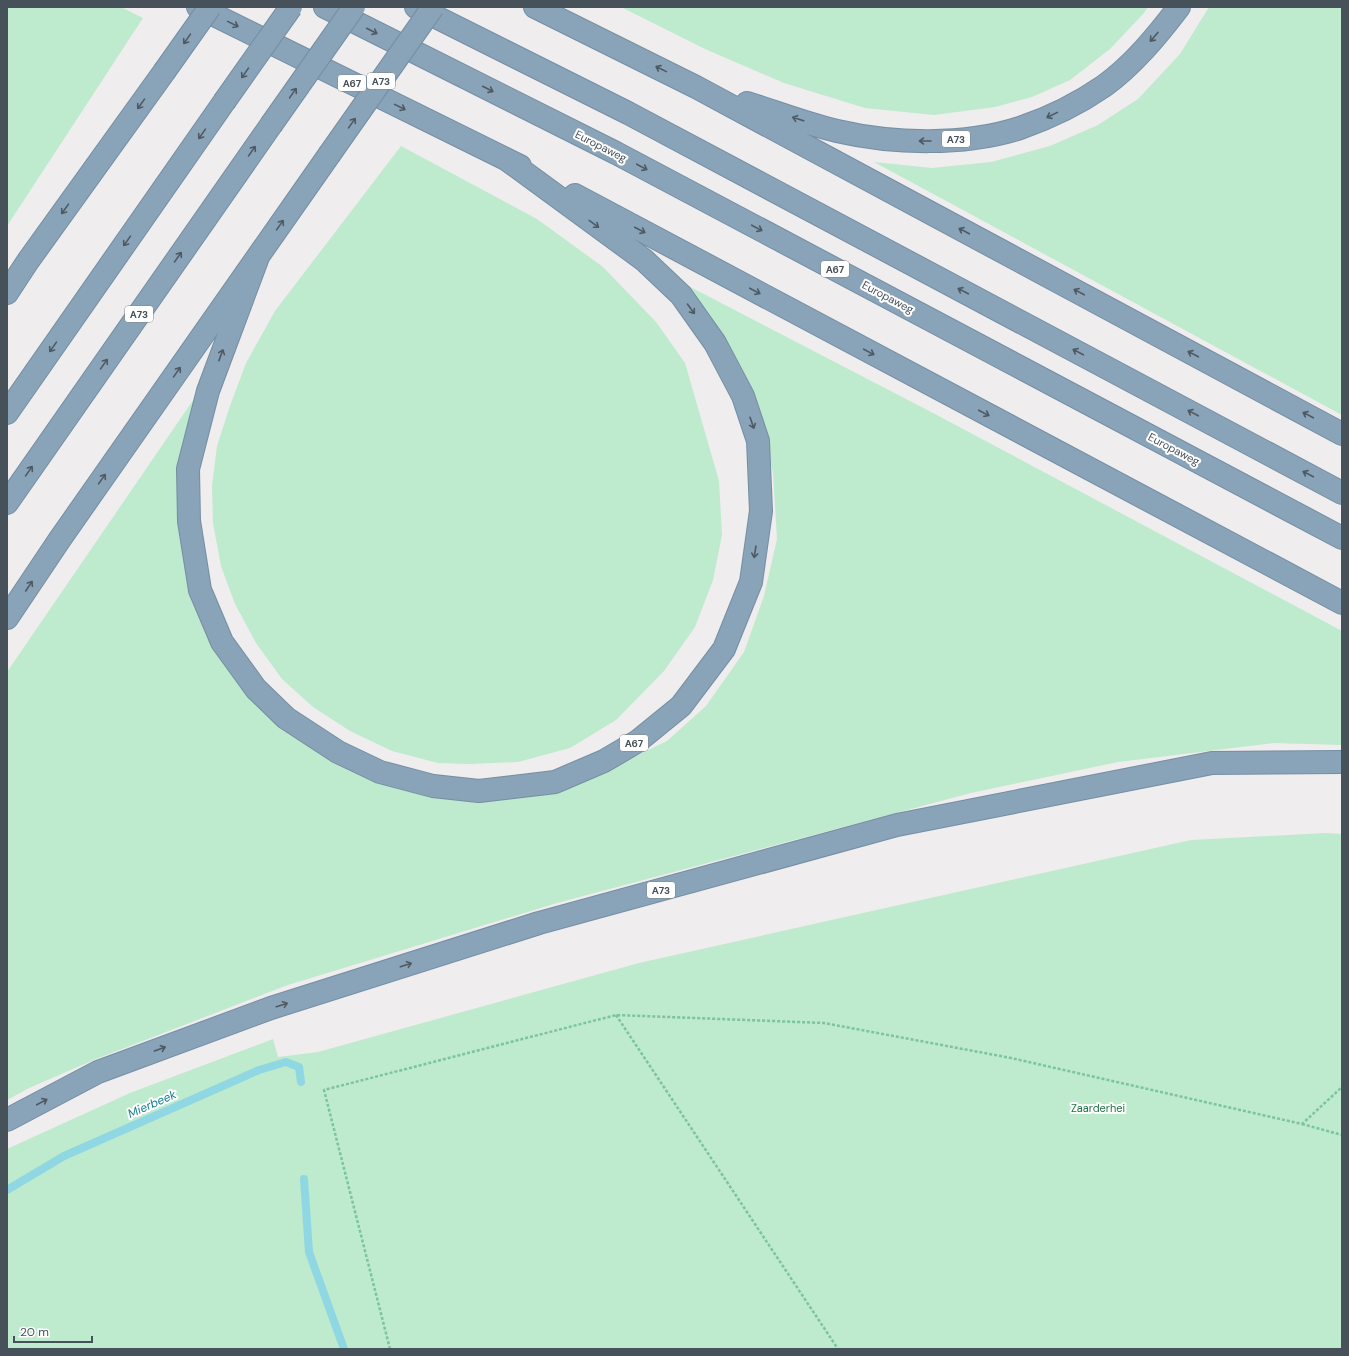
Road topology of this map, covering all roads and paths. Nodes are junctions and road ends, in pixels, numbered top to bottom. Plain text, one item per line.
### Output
1 (198, 7) edge
2 (210, 7) edge
3 (292, 7) edge
4 (325, 7) edge
5 (354, 7) edge
6 (416, 7) edge
7 (433, 7) edge
8 (535, 7) edge
9 (1179, 7) edge
10 (696, 87) junction
11 (506, 159) junction
12 (258, 257) junction
13 (28, 261) junction
14 (7, 281) edge
15 (7, 293) edge
16 (7, 413) edge
17 (1342, 434) edge
18 (1342, 493) edge
19 (7, 503) edge
20 (1342, 538) edge
21 (1342, 603) edge
22 (7, 618) edge
23 (1342, 762) edge
24 (616, 1015) junction
25 (1342, 1087) edge
26 (7, 1120) edge
27 (1302, 1124) junction
28 (1342, 1135) edge
29 (390, 1349) edge
30 (838, 1349) edge

1 -> 11 highway, A67
2 -> 13 highway, bridge
3 -> 16 highway, bridge
4 -> 20 highway, Europaweg / A67
19 -> 5 highway, A73, bridge
18 -> 6 highway
12 -> 7 highway, A73, bridge
10 -> 8 highway
9 -> 10 highway, A73
17 -> 10 highway
11 -> 12 highway, A67
11 -> 21 highway, A67
22 -> 12 highway, A73
13 - 14 highway
13 - 15 highway
26 -> 23 highway, A73
24 - 27 path
24 - 29 path
24 - 30 path
25 - 27 path
27 - 28 path

